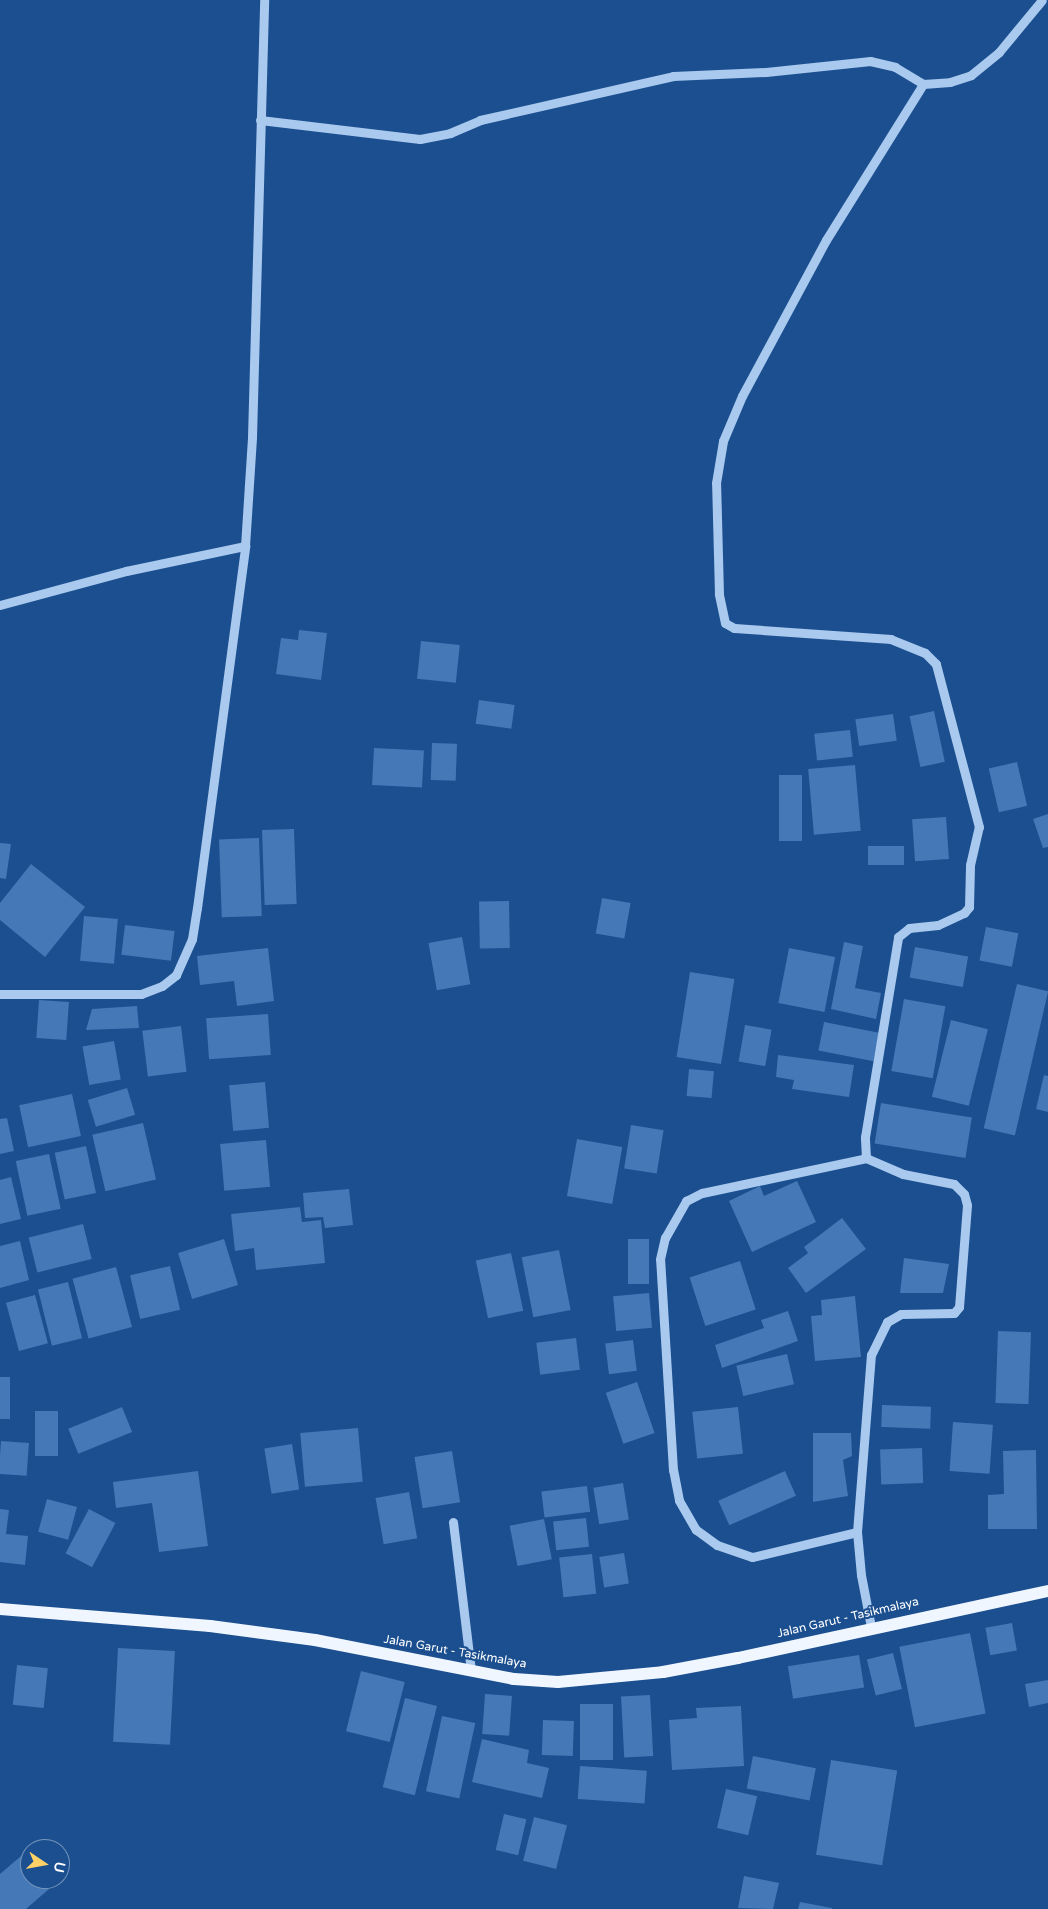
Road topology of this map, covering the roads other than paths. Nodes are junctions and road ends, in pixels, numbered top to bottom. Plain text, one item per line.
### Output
1 (264, 0) edge
2 (1042, 0) edge
3 (923, 84) junction
4 (260, 120) junction
5 (245, 546) junction
6 (0, 605) edge
7 (0, 994) edge
8 (866, 1158) junction
9 (453, 1522) dead end
10 (857, 1532) junction
11 (1048, 1591) edge
12 (0, 1609) edge
13 (872, 1627) junction
14 (471, 1670) junction

1 - 4 street
2 - 3 street
3 - 4 street
3 - 8 street
4 - 5 street
5 - 6 street
5 - 7 street
8 - 10 street
8 - 10 street
9 - 14 street
10 - 13 street
11 - 13 main road, Jalan Garut - Tasikmalaya
12 - 14 main road, Jalan Garut - Tasikmalaya
13 - 14 main road, Jalan Garut - Tasikmalaya

